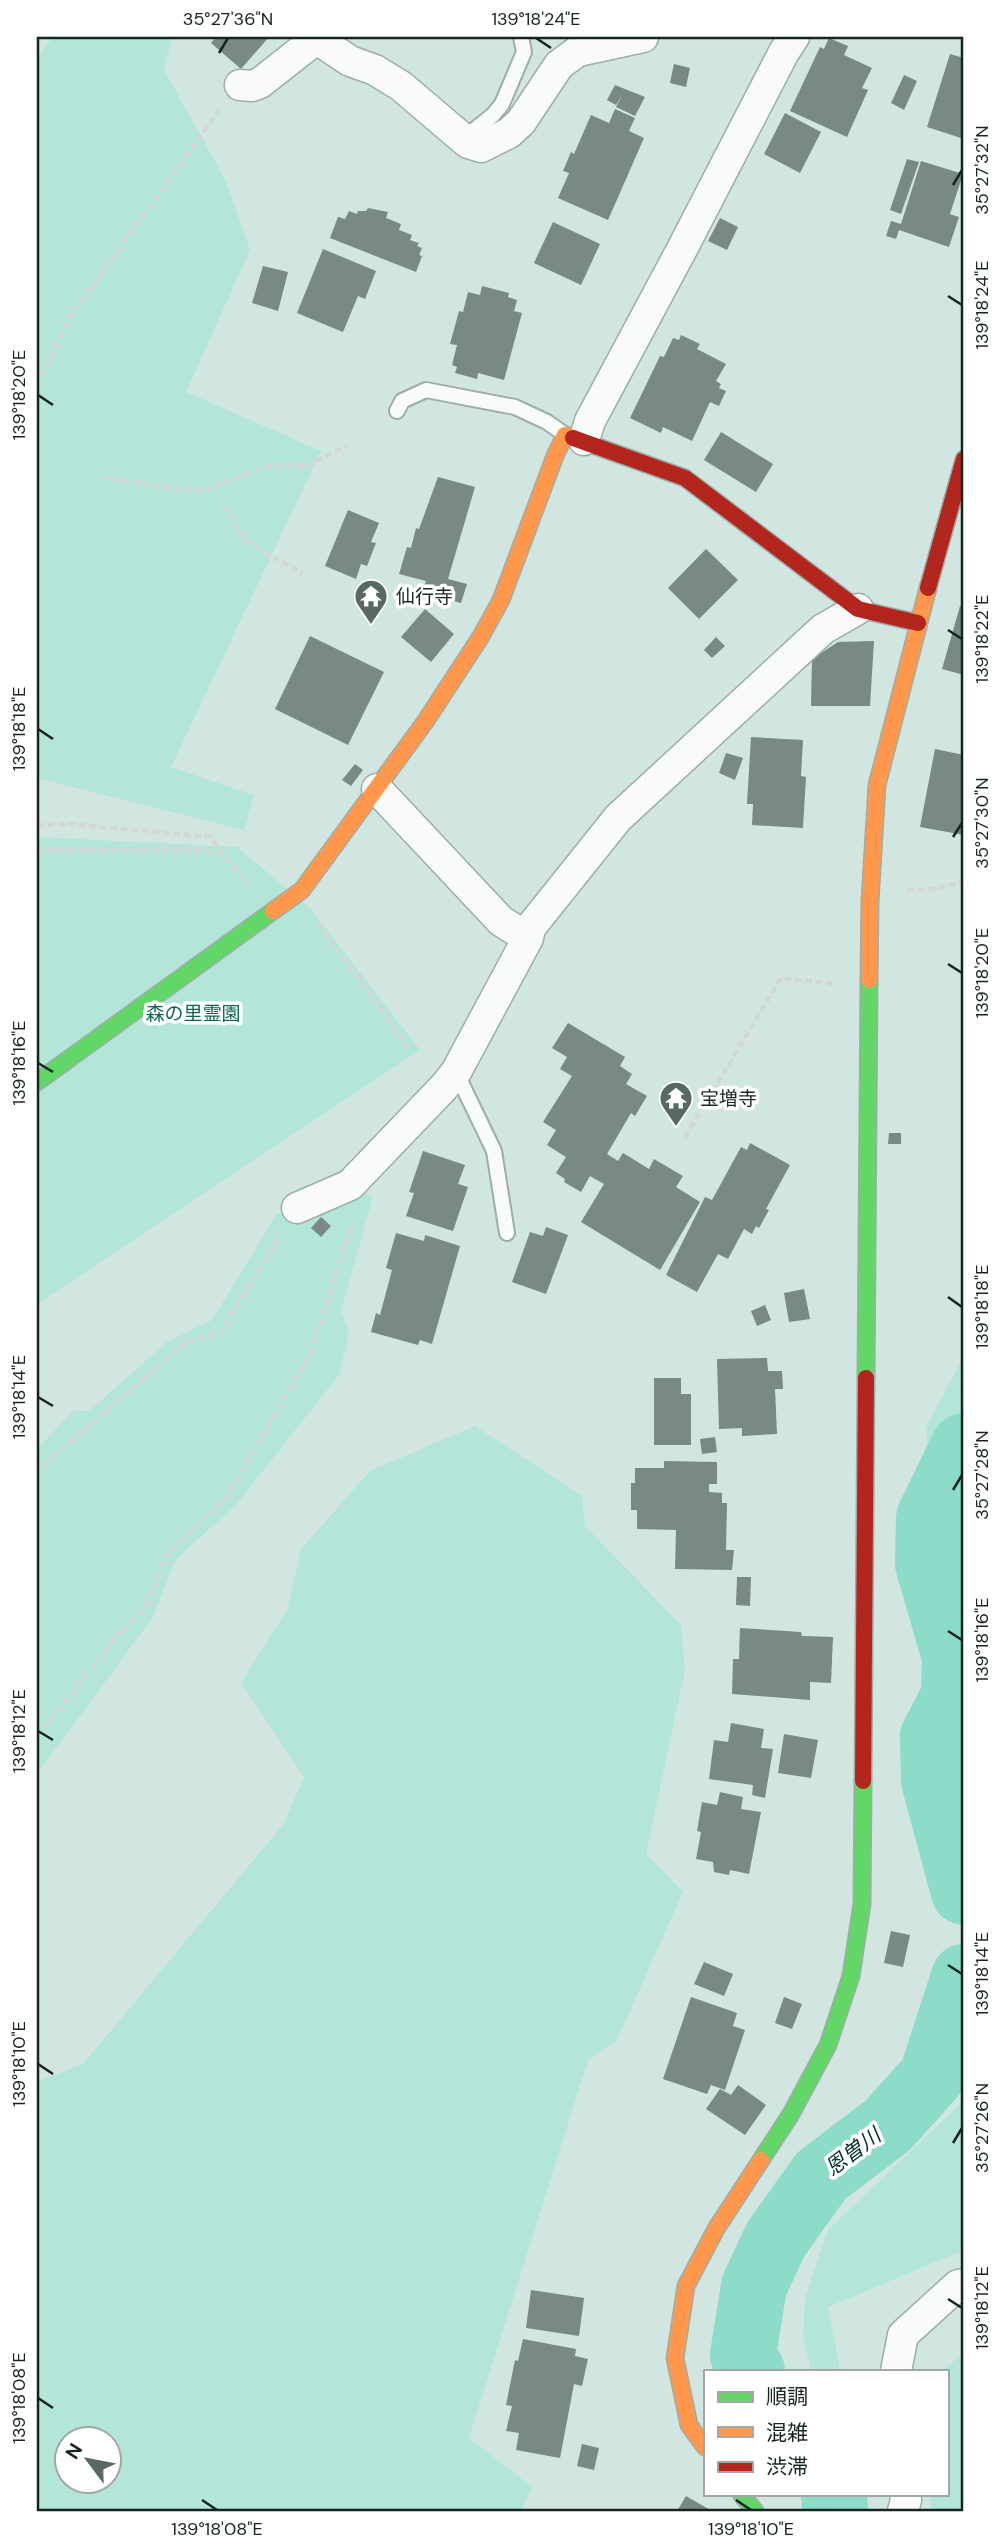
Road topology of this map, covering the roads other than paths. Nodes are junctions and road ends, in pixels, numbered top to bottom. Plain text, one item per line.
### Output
1 (522, 37) edge
2 (643, 37) edge
3 (794, 37) edge
4 (315, 38) edge
5 (240, 85) road end
6 (463, 146) junction
7 (397, 411) dead end
8 (575, 437) junction
9 (964, 459) edge
10 (858, 609) junction
11 (918, 623) junction
12 (377, 789) junction
13 (528, 938) junction
14 (456, 1072) junction
15 (37, 1082) edge
16 (297, 1208) road end
17 (507, 1233) dead end
18 (964, 2284) edge
19 (896, 2370) edge
20 (704, 2446) edge
21 (743, 2496) edge
22 (755, 2511) edge

1 - 6 lane
2 - 6 street
3 - 8 street
4 - 5 street
4 - 6 street
7 - 8 lane
8 - 10 street
8 - 12 street
9 - 11 street
10 - 11 street
10 - 13 street
11 - 20 street
12 - 13 street
12 - 15 street
13 - 14 street
14 - 16 street
14 - 17 lane
18 - 19 street
21 - 22 street

